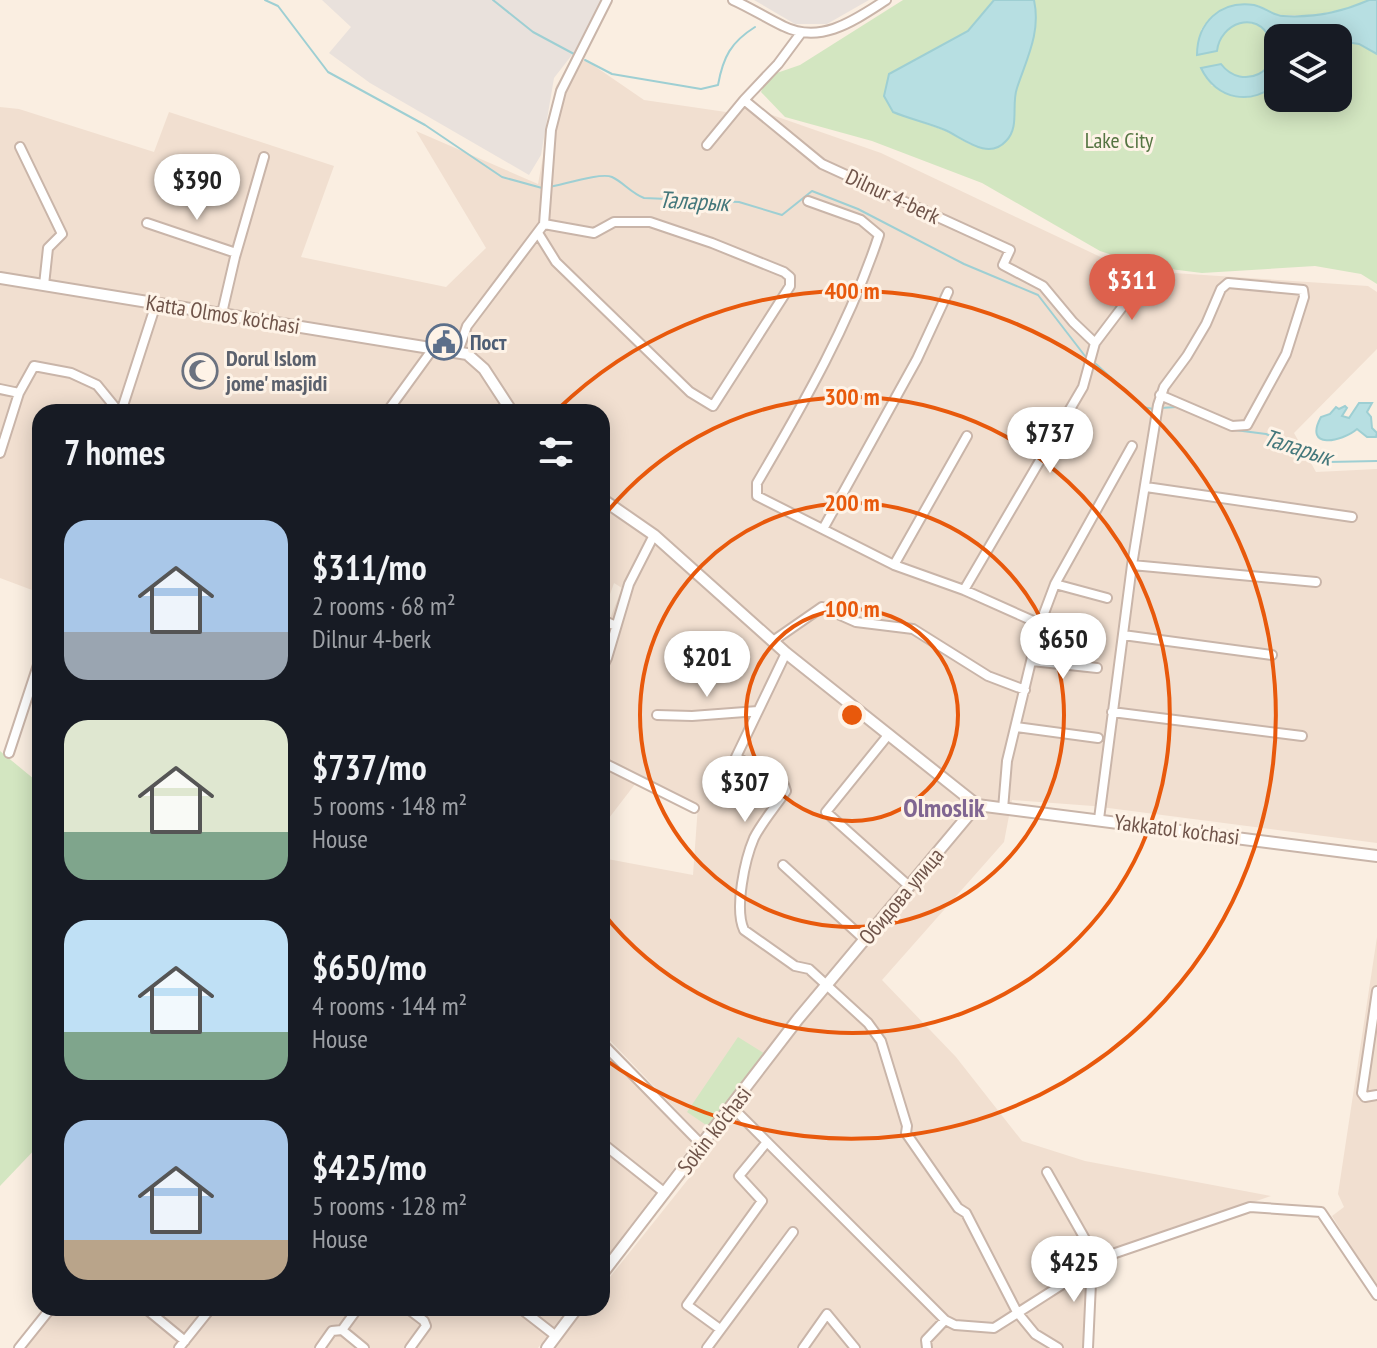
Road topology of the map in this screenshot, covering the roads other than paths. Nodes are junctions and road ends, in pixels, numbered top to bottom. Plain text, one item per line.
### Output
1 (607, 0) edge
2 (733, 0) edge
3 (886, 0) edge
4 (801, 33) junction
5 (744, 100) junction
6 (707, 145) dead end
7 (20, 147) dead end
8 (264, 157) dead end
9 (808, 201) dead end
10 (147, 223) dead end
11 (544, 224) junction
12 (538, 233) junction
13 (236, 253) junction
14 (0, 278) edge
15 (1142, 281) dead end
16 (44, 285) junction
17 (948, 292) dead end
18 (156, 304) junction
19 (222, 313) junction
20 (1095, 343) junction
21 (432, 350) junction
22 (458, 352) junction
23 (0, 389) edge
24 (19, 393) junction
25 (1159, 400) junction
26 (113, 404) edge
27 (123, 404) edge
28 (393, 404) edge
29 (506, 404) edge
30 (967, 436) dead end
31 (1132, 446) dead end
32 (0, 453) edge
33 (1146, 487) junction
34 (610, 505) edge
35 (1352, 517) dead end
36 (823, 529) junction
37 (654, 535) junction
38 (894, 565) junction
39 (1132, 565) junction
40 (1316, 582) dead end
41 (1055, 584) junction
42 (964, 590) junction
43 (1107, 598) dead end
44 (610, 623) edge
45 (1040, 624) junction
46 (616, 626) junction
47 (1123, 635) junction
48 (773, 641) junction
49 (610, 644) edge
50 (786, 653) junction
51 (1272, 655) dead end
52 (1032, 661) junction
53 (1097, 668) dead end
54 (32, 683) edge
55 (1025, 690) junction
56 (758, 711) junction
57 (1112, 712) junction
58 (657, 715) dead end
59 (1016, 727) junction
60 (889, 734) junction
61 (1302, 736) dead end
62 (1098, 738) dead end
63 (9, 753) dead end
64 (610, 766) edge
65 (977, 805) junction
66 (694, 808) dead end
67 (1003, 809) junction
68 (1099, 819) junction
69 (1377, 856) edge
70 (783, 865) dead end
71 (909, 886) junction
72 (864, 939) junction
73 (825, 985) junction
74 (1377, 991) edge
75 (1374, 1025) edge
76 (610, 1051) edge
77 (1377, 1095) edge
78 (732, 1107) junction
79 (767, 1142) junction
80 (702, 1145) junction
81 (610, 1149) edge
82 (1047, 1172) dead end
83 (665, 1193) junction
84 (793, 1232) dead end
85 (610, 1259) edge
86 (1092, 1261) junction
87 (1066, 1282) dead end
88 (1377, 1295) edge
89 (1017, 1312) junction
90 (45, 1316) edge
91 (153, 1316) edge
92 (205, 1316) edge
93 (352, 1316) edge
94 (417, 1316) edge
95 (530, 1316) edge
96 (571, 1316) edge
97 (945, 1320) junction
98 (720, 1329) junction
99 (342, 1330) junction
100 (556, 1336) junction
101 (182, 1344) edge
102 (19, 1348) edge
103 (320, 1348) edge
104 (364, 1348) edge
105 (410, 1348) edge
106 (547, 1348) edge
107 (707, 1348) edge
108 (803, 1348) edge
109 (855, 1348) edge
110 (927, 1348) edge
111 (1058, 1348) edge
112 (1088, 1348) edge

1 - 11 street
2 - 4 street
3 - 4 street
4 - 5 street
5 - 6 street
5 - 20 street, Dilnur 4-berk
7 - 16 street
8 - 13 street
9 - 36 street
10 - 13 street
11 - 12 street
11 - 12 street
12 - 22 street
13 - 19 street
14 - 16 street, Katta Olmos ko'chasi
15 - 20 street
16 - 18 street, Katta Olmos ko'chasi
17 - 36 street
18 - 19 street, Katta Olmos ko'chasi
18 - 27 street
19 - 21 street, Katta Olmos ko'chasi
20 - 42 street
21 - 22 street, Katta Olmos ko'chasi
21 - 28 street
22 - 29 street
23 - 24 street
24 - 26 street
24 - 32 street
25 - 25 street
25 - 33 street
30 - 38 street
31 - 41 street
33 - 35 street
33 - 39 street
34 - 37 street
36 - 38 street
37 - 46 street
37 - 48 street
38 - 42 street
39 - 40 street
39 - 47 street
41 - 43 street
41 - 45 street
42 - 45 street
44 - 46 street
45 - 52 street
46 - 49 street
47 - 51 street
47 - 57 street
48 - 50 street
48 - 55 street
50 - 56 street
50 - 60 street
52 - 53 street
52 - 55 street
54 - 63 street
55 - 59 street
56 - 58 street
56 - 73 street
57 - 61 street
57 - 68 street
59 - 62 street
59 - 67 street
60 - 65 street
60 - 71 street
64 - 66 street
65 - 67 street, Yakkatol ko'chasi
65 - 71 street, Обидова улица
67 - 68 street, Yakkatol ko'chasi
68 - 69 street, Yakkatol ko'chasi
70 - 72 street
71 - 72 street, Обидова улица
72 - 73 street, Обидова улица
73 - 78 street, Sokin ko'chasi
73 - 89 street
74 - 75 street
75 - 77 street
76 - 80 street
78 - 79 street
78 - 80 street, Sokin ko'chasi
79 - 97 street
79 - 98 street
80 - 83 street, Sokin ko'chasi
81 - 83 street
82 - 86 street
83 - 85 street, Sokin ko'chasi
84 - 98 street
86 - 88 street
86 - 112 street
87 - 89 street
89 - 97 street
89 - 111 street
90 - 102 street
91 - 101 street
92 - 101 street
93 - 99 street
94 - 105 street
95 - 100 street
96 - 100 street
97 - 110 street
98 - 107 street
99 - 103 street
99 - 104 street
100 - 106 street
108 - 109 street

